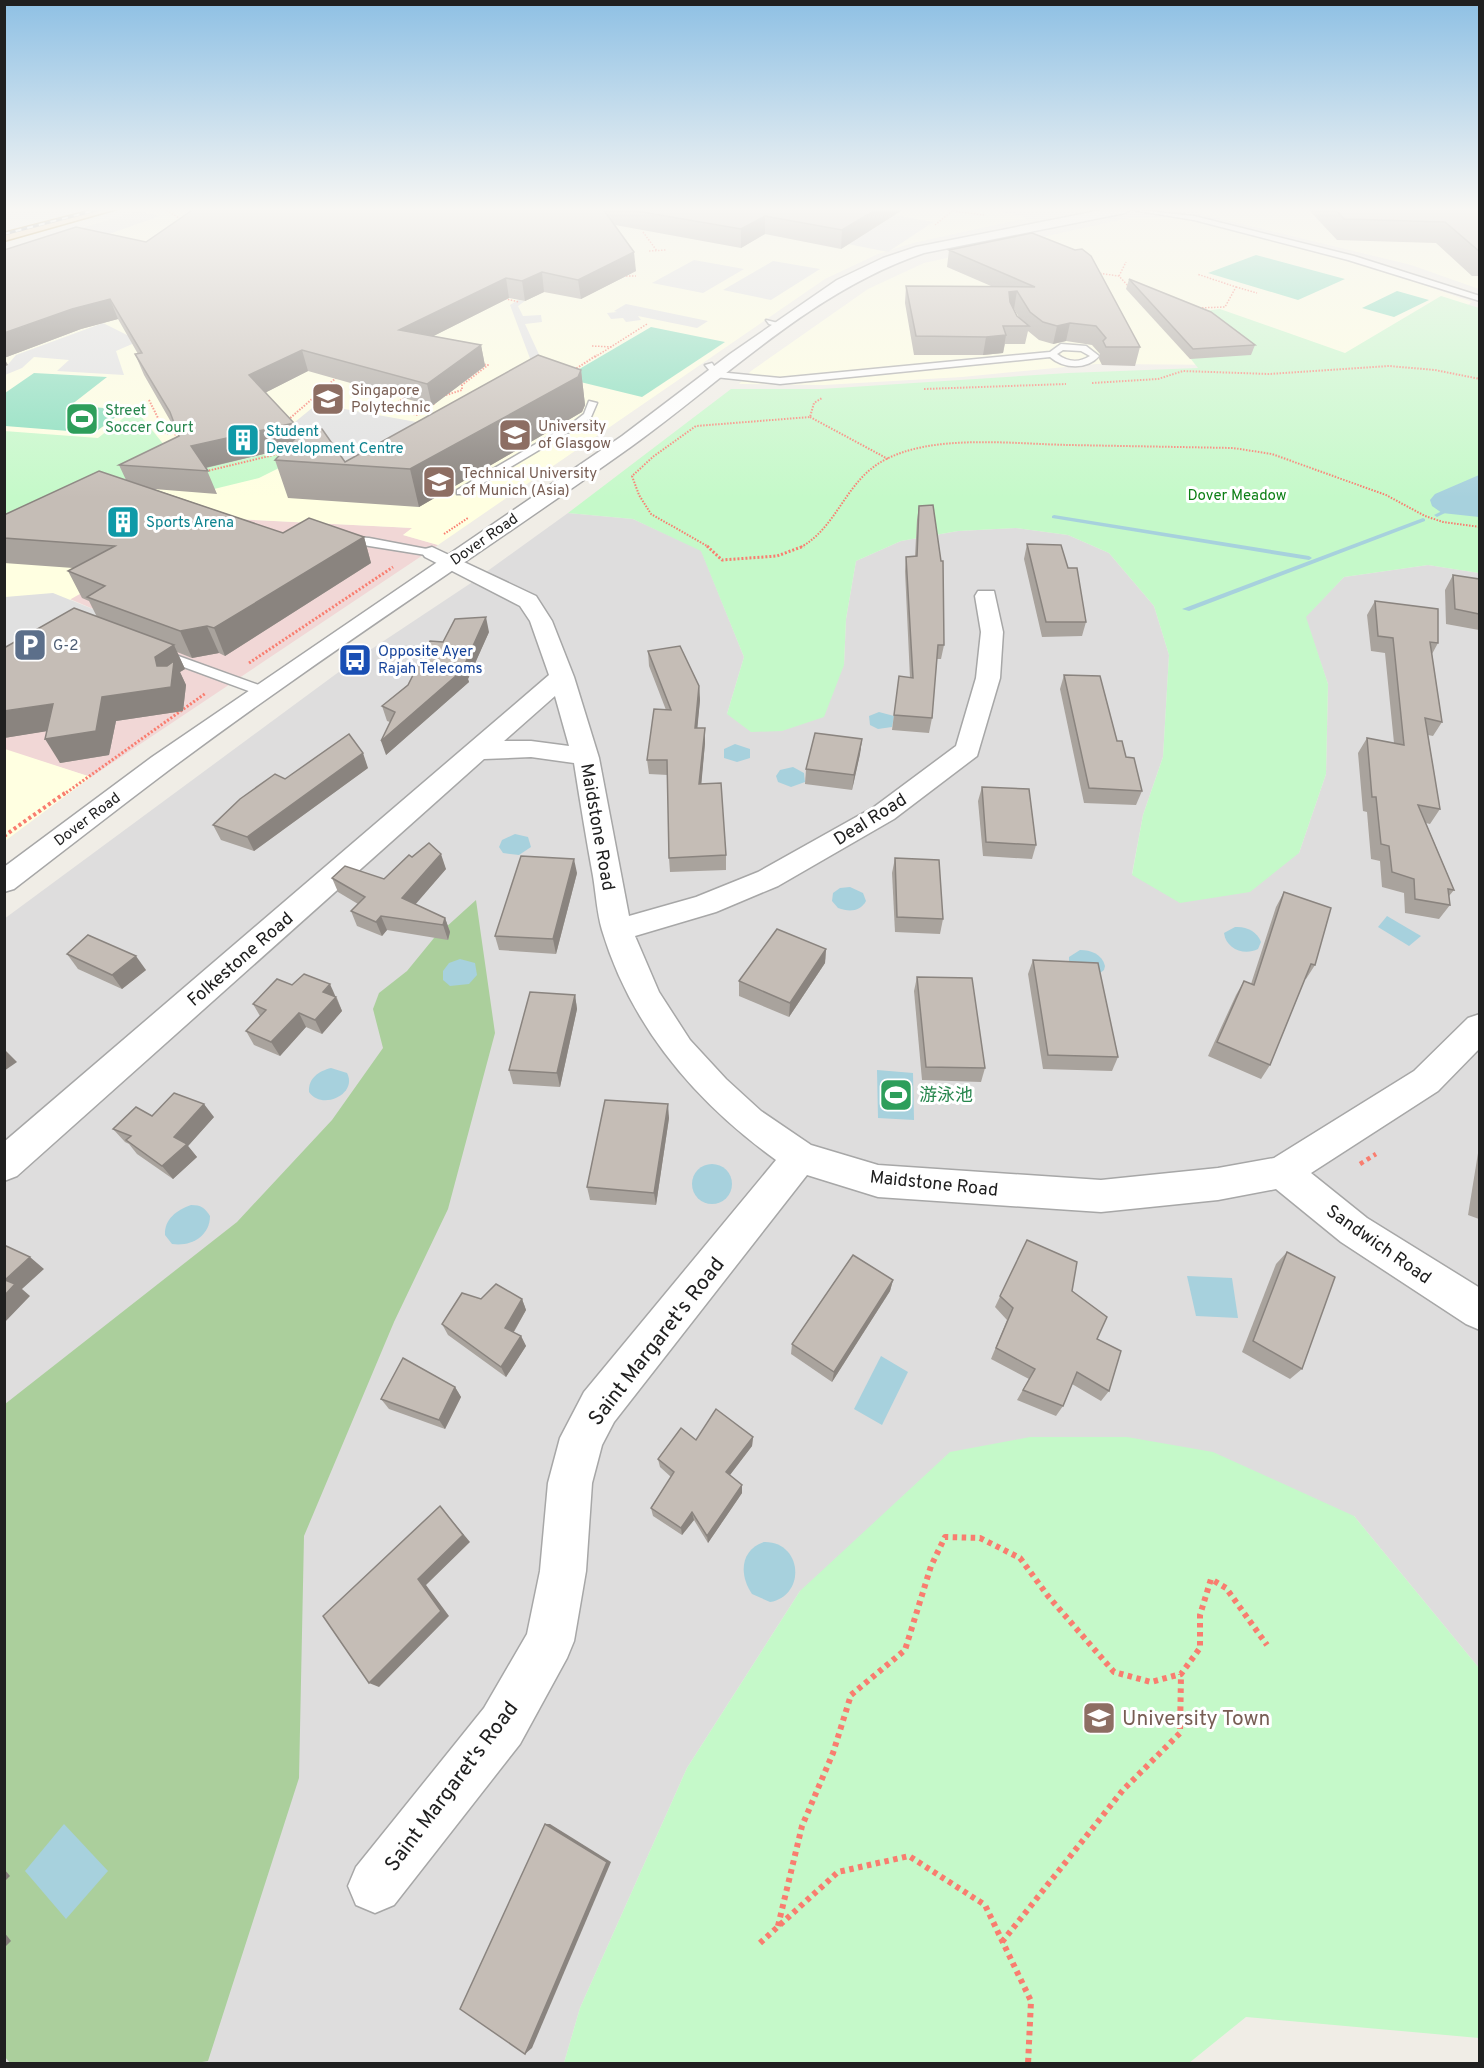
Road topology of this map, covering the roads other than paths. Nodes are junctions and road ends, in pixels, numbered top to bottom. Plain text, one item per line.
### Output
1 (801, 306) edge
2 (1029, 345) edge
3 (712, 370) junction
4 (592, 403) dead end
5 (461, 492) dead end
6 (328, 539) edge
7 (442, 557) junction
8 (987, 596) dead end
9 (146, 648) edge
10 (199, 668) junction
11 (562, 677) junction
12 (182, 679) dead end
13 (251, 688) junction
14 (476, 752) junction
15 (586, 758) junction
16 (4, 859) edge
17 (4, 882) edge
18 (617, 930) junction
19 (1479, 1027) edge
20 (800, 1158) junction
21 (4, 1165) edge
22 (1282, 1172) junction
23 (1479, 1311) edge
24 (375, 1886) dead end

1 - 3 street, Dover Road
2 - 3 lane
3 - 7 street, Dover Road
4 - 5 lane
6 - 7 lane
7 - 11 street, Maidstone Road
7 - 13 street, Dover Road
8 - 18 street, Deal Road
9 - 10 lane
10 - 12 lane
10 - 13 lane
11 - 14 street, Folkestone Road
11 - 15 street, Maidstone Road
13 - 16 street, Dover Road
13 - 17 street, Dover Road
14 - 15 street
14 - 21 street, Folkestone Road
15 - 18 street, Maidstone Road
18 - 20 street, Maidstone Road
19 - 22 street, Maidstone Road
20 - 22 street, Maidstone Road
20 - 24 street, Saint Margaret's Road
22 - 23 street, Sandwich Road

